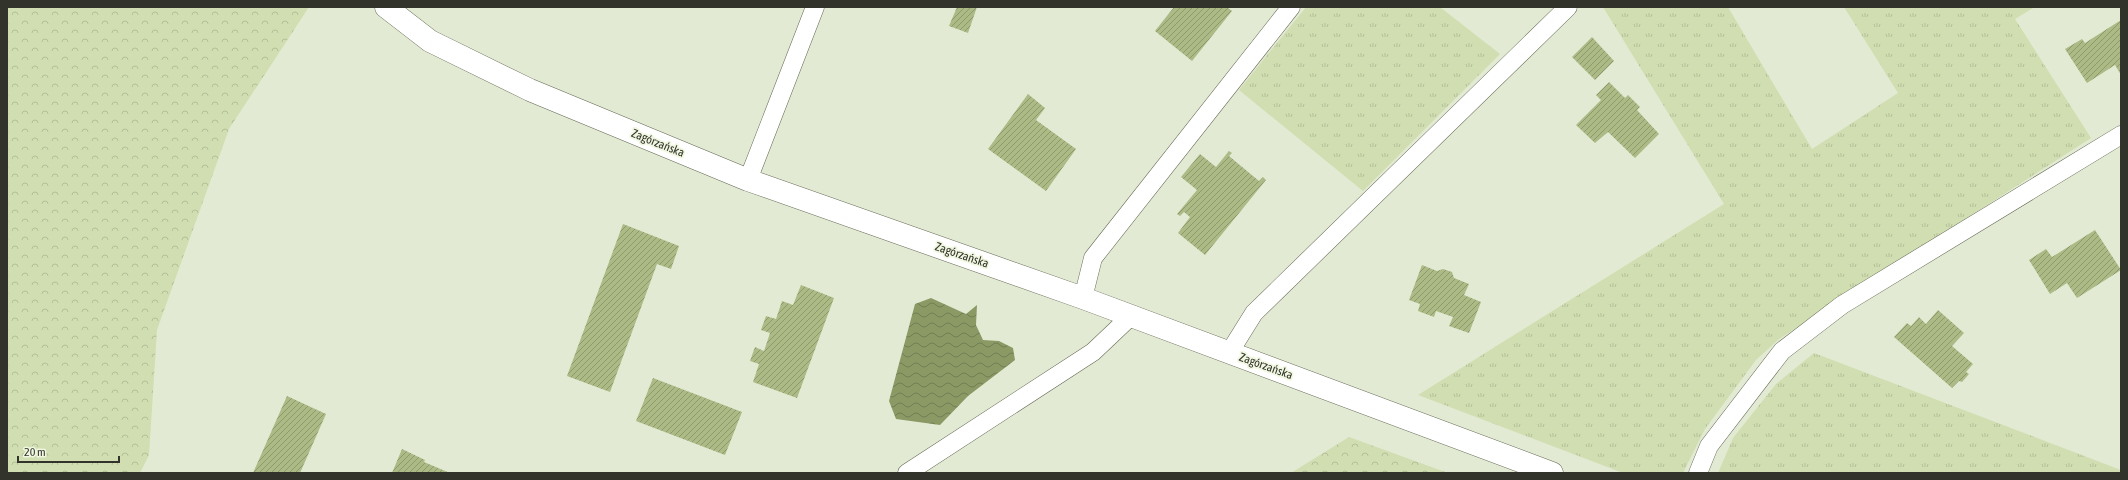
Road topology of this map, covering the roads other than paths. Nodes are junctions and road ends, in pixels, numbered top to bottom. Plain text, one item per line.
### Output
1 (386, 7) edge
2 (815, 7) edge
3 (1290, 7) edge
4 (1568, 7) edge
5 (2121, 135) edge
6 (748, 180) junction
7 (1083, 298) junction
8 (1131, 316) junction
9 (1229, 353) junction
10 (907, 473) edge
11 (1552, 473) edge
12 (1698, 473) edge

1 - 6 street, Zagórzańska
2 - 6 lane
3 - 7 lane
4 - 9 lane
5 - 12 lane
6 - 7 street, Zagórzańska
7 - 8 street, Zagórzańska
8 - 9 street, Zagórzańska
8 - 10 lane
9 - 11 street, Zagórzańska

